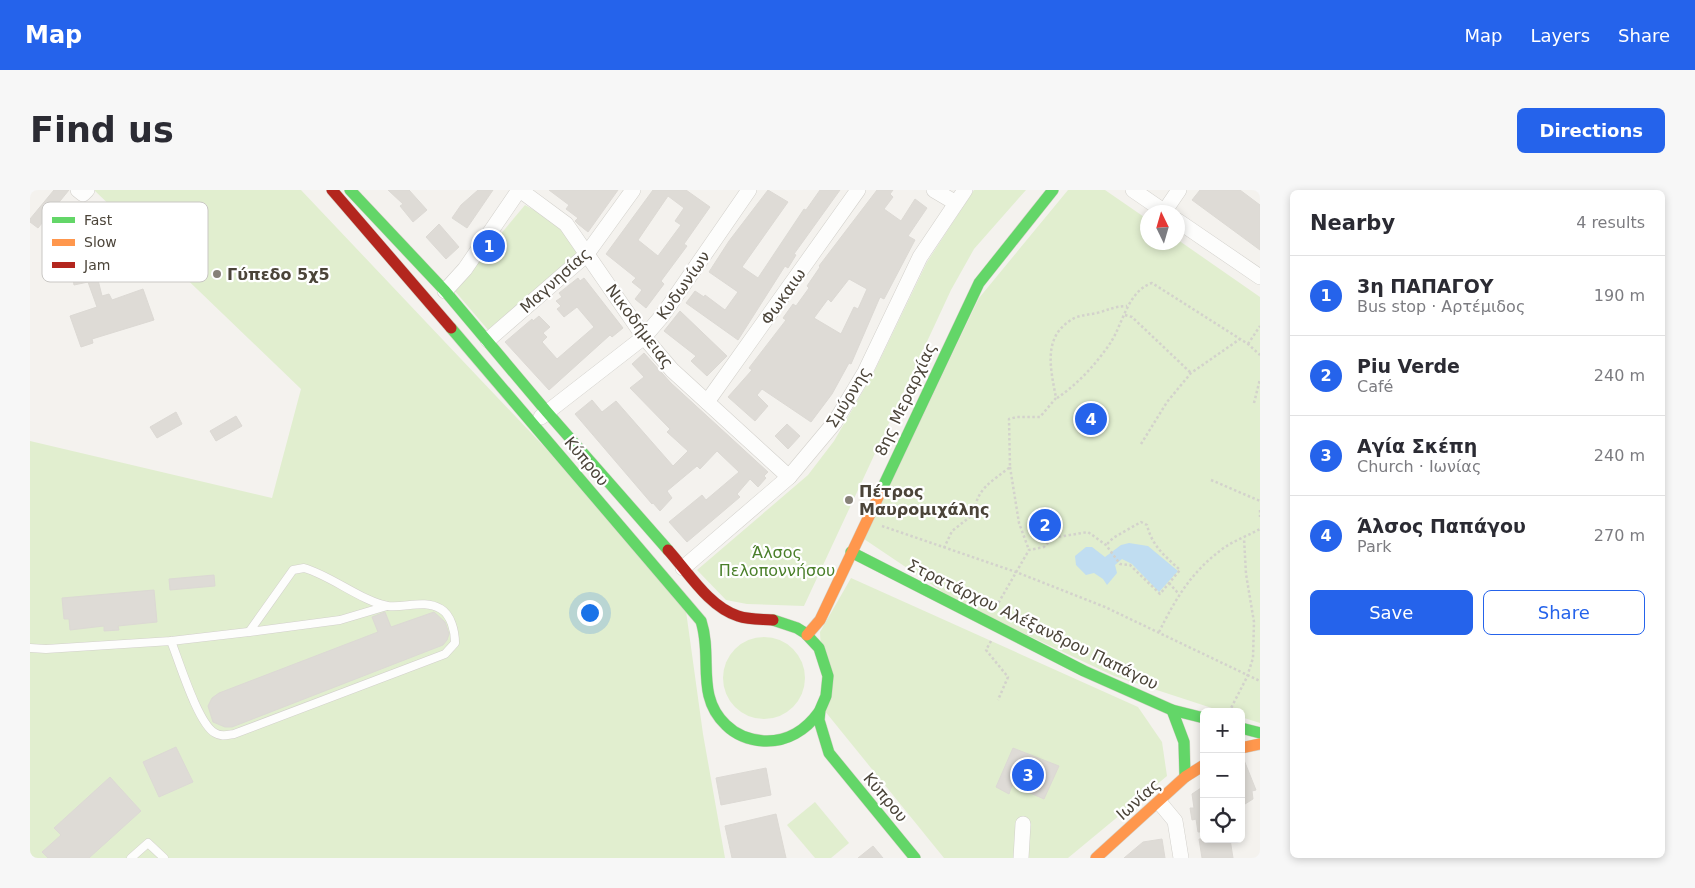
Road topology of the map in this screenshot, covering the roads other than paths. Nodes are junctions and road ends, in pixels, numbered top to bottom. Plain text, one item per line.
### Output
1 (332, 190) edge
2 (350, 190) edge
3 (520, 190) edge
4 (633, 190) edge
5 (749, 190) edge
6 (858, 190) edge
7 (934, 190) edge
8 (965, 190) edge
9 (1053, 190) edge
10 (1133, 190) edge
11 (1179, 190) edge
12 (956, 204) junction
13 (1155, 205) edge
14 (1169, 205) edge
15 (1185, 226) edge
16 (586, 255) junction
17 (1260, 276) edge
18 (445, 291) junction
19 (429, 304) junction
20 (644, 337) junction
21 (488, 340) junction
22 (708, 402) junction
23 (547, 412) junction
24 (534, 423) junction
25 (789, 477) junction
26 (851, 552) junction
27 (683, 568) junction
28 (387, 606) junction
29 (249, 632) junction
30 (807, 635) junction
31 (171, 641) junction
32 (30, 648) edge
33 (1172, 710) junction
34 (819, 712) junction
35 (1200, 717) edge
36 (1245, 729) edge
37 (1260, 733) edge
38 (786, 738) junction
39 (801, 742) dead end
40 (1260, 744) edge
41 (1245, 747) edge
42 (816, 748) dead end
43 (832, 758) junction
44 (1200, 768) edge
45 (1185, 777) junction
46 (1160, 802) junction
47 (1023, 824) dead end
48 (131, 858) edge
49 (164, 858) edge
50 (915, 858) edge
51 (1021, 858) edge
52 (1096, 858) edge
53 (1181, 858) edge

1 - 19 street, Κύπρου
2 - 18 street, Κύπρου
3 - 16 street, Νικοδήμειας
3 - 18 street
4 - 16 street, Μαγνησίας
5 - 20 street, Κυδωνίων
6 - 22 street, Φωκαιω
7 - 12 street
8 - 12 street, Σμύρνης
9 - 26 street, 8ης Μεραρχίας
10 - 13 street
11 - 14 street
12 - 25 street, Σμύρνης
15 - 17 street
16 - 20 street, Νικοδήμειας
16 - 21 street, Μαγνησίας
18 - 19 street
18 - 21 street, Κύπρου
19 - 24 street, Κύπρου
20 - 22 street, Νικοδήμειας
20 - 23 street, Κυδωνίων
21 - 23 street, Κύπρου
22 - 25 street, Νικοδήμειας
23 - 24 street, Κυδωνίων
23 - 27 street, Κύπρου
24 - 38 street, Κύπρου
25 - 27 street, Σμύρνης
26 - 30 street, 8ης Μεραρχίας
26 - 33 street, Στρατάρχου Αλέξανδρου Παπάγου
27 - 30 street, Κύπρου
28 - 29 lane
28 - 29 lane
28 - 31 lane
29 - 31 lane
30 - 34 street, Κύπρου
31 - 32 lane
33 - 35 street, Στρατάρχου Αλέξανδρου Παπάγου
33 - 45 street
34 - 38 street, Κύπρου
34 - 43 street, Κύπρου
36 - 37 street
38 - 39 street, Κύπρου
40 - 41 street
42 - 43 street, Κύπρου
43 - 50 street, Κύπρου
44 - 45 street, Ιωνίας
45 - 46 street, Ιωνίας
46 - 52 street, Ιωνίας
46 - 53 street
47 - 51 street
48 - 49 lane

